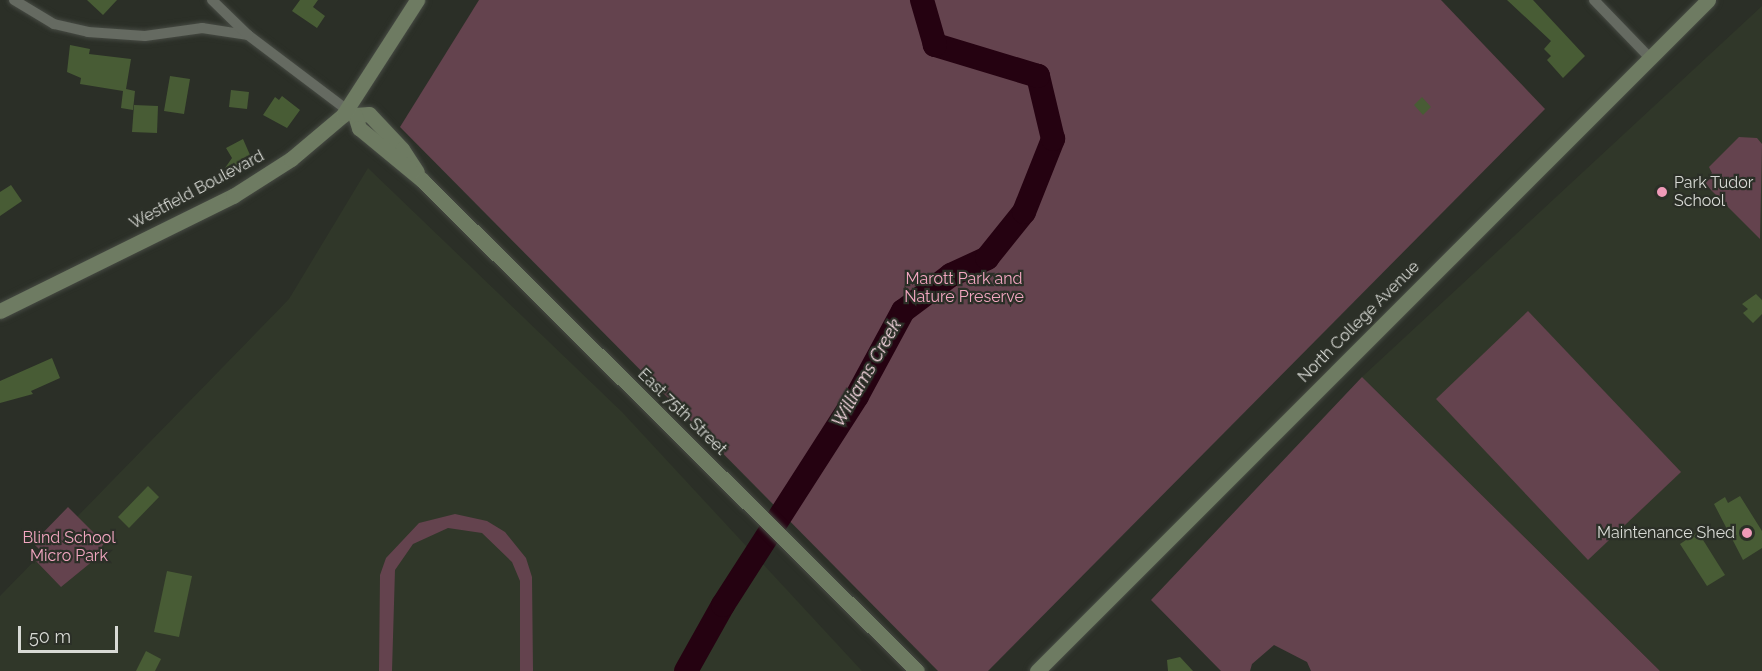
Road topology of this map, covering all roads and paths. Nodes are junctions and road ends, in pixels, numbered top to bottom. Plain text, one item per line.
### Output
1 (14, 0) edge
2 (212, 0) edge
3 (417, 0) edge
4 (1594, 0) edge
5 (1708, 0) edge
6 (248, 35) junction
7 (1651, 59) junction
8 (351, 112) junction
9 (0, 311) edge
10 (917, 671) edge
11 (1037, 671) edge

1 - 6 street, East 75th Street
2 - 6 street
3 - 8 street, Westfield Boulevard
4 - 7 street
5 - 7 street, North College Avenue
6 - 8 street, East 75th Street
7 - 11 street, North College Avenue
8 - 9 street, Westfield Boulevard
8 - 10 street, East 75th Street

